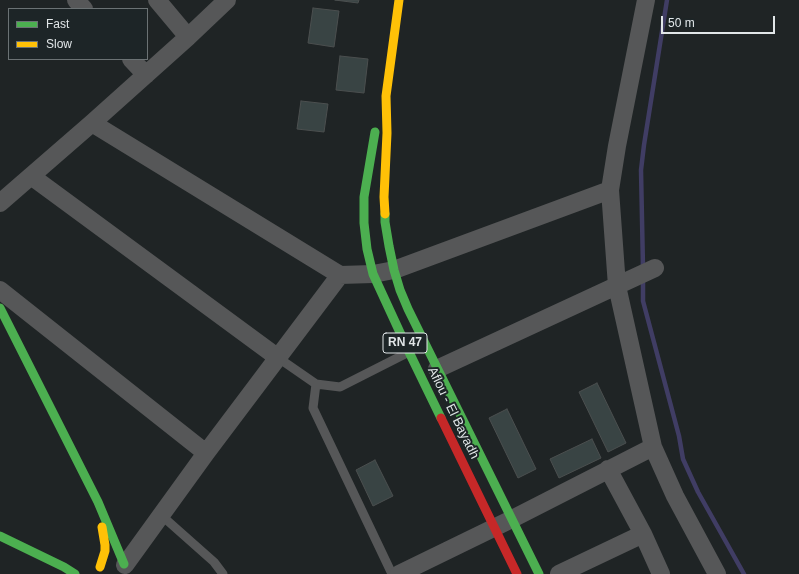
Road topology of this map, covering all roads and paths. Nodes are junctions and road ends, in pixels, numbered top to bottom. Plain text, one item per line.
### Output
1 (76, 0) edge
2 (157, 0) edge
3 (227, 0) edge
4 (398, 0) edge
5 (646, 0) edge
6 (83, 8) edge
7 (188, 37) junction
8 (132, 60) edge
9 (146, 75) junction
10 (386, 96) junction
11 (92, 123) junction
12 (31, 176) junction
13 (610, 190) junction
14 (0, 203) edge
15 (655, 268) dead end
16 (394, 270) junction
17 (373, 274) junction
18 (340, 275) junction
19 (620, 284) junction
20 (0, 290) edge
21 (0, 308) edge
22 (417, 348) junction
23 (277, 357) junction
24 (437, 369) junction
25 (316, 384) junction
26 (653, 447) junction
27 (206, 453) junction
28 (608, 469) junction
29 (98, 502) junction
30 (161, 514) junction
31 (512, 519) junction
32 (494, 527) junction
33 (643, 534) junction
34 (0, 536) edge
35 (120, 565) junction
36 (98, 570) edge
37 (78, 571) edge
38 (223, 574) edge
39 (392, 574) edge
40 (399, 574) edge
41 (517, 574) edge
42 (539, 574) edge
43 (559, 574) edge
44 (661, 574) edge
45 (718, 574) edge

1 - 6 street
2 - 7 street
3 - 7 street
4 - 10 main road, Aflou - El Bayadh / RN 47
5 - 13 street
7 - 9 street
8 - 9 street
9 - 11 street
10 - 16 main road, Aflou - El Bayadh / RN 47
10 - 17 main road, Aflou - El Bayadh / RN 47
11 - 12 street
11 - 18 street
12 - 14 street
12 - 23 street
13 - 16 street
13 - 19 street
15 - 19 street
16 - 17 street
16 - 22 main road, Aflou - El Bayadh / RN 47
17 - 18 street
17 - 22 main road, Aflou - El Bayadh / RN 47
18 - 23 street
19 - 24 street
19 - 26 street
20 - 27 street
21 - 29 main road
22 - 24 main road, Aflou - El Bayadh / RN 47
22 - 25 lane
22 - 32 main road, Aflou - El Bayadh / RN 47
23 - 25 lane
23 - 27 street
24 - 31 main road, Aflou - El Bayadh / RN 47
25 - 39 lane
26 - 28 street
26 - 45 street
27 - 30 street
28 - 31 street
28 - 33 street
29 - 35 main road
29 - 36 main road
30 - 35 street
30 - 38 lane
31 - 32 street
31 - 42 main road, Aflou - El Bayadh / RN 47
32 - 40 street
32 - 41 main road, Aflou - El Bayadh / RN 47
33 - 43 street
33 - 44 street
34 - 37 main road
35 - 36 main road

